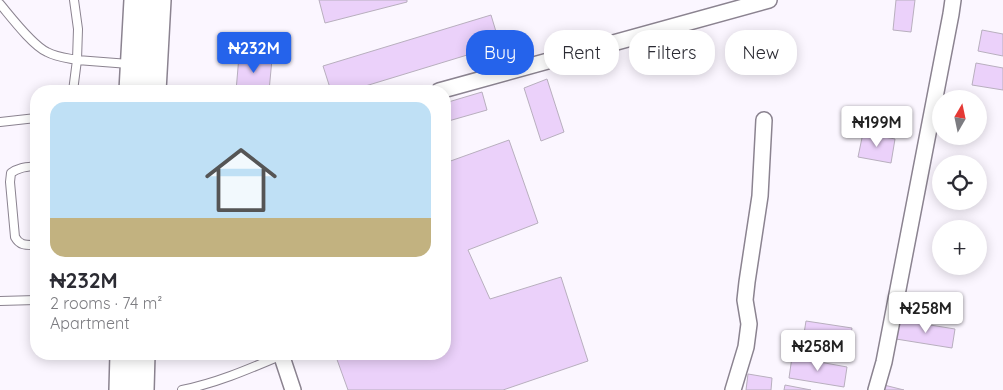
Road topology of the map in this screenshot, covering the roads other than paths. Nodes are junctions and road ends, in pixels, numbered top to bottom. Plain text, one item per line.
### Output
1 (74, 0) edge
2 (137, 0) edge
3 (158, 0) edge
4 (769, 0) edge
5 (952, 0) edge
6 (0, 4) edge
7 (77, 60) junction
8 (134, 64) junction
9 (74, 85) edge
10 (132, 85) edge
11 (153, 85) edge
12 (451, 88) edge
13 (30, 119) edge
14 (764, 120) dead end
15 (0, 122) edge
16 (30, 166) edge
17 (30, 245) edge
18 (30, 300) edge
19 (0, 301) edge
20 (123, 360) edge
21 (142, 360) edge
22 (268, 360) edge
23 (283, 360) edge
24 (122, 390) edge
25 (141, 390) edge
26 (182, 390) edge
27 (293, 390) edge
28 (734, 390) edge
29 (876, 390) edge

1 - 7 lane
2 - 8 highway
3 - 11 highway
4 - 12 street
5 - 29 street
6 - 7 lane
7 - 8 lane
7 - 9 lane
8 - 10 highway
13 - 15 lane
14 - 28 street
16 - 17 lane
18 - 19 lane
20 - 24 highway
21 - 25 highway
22 - 26 lane
23 - 27 street

